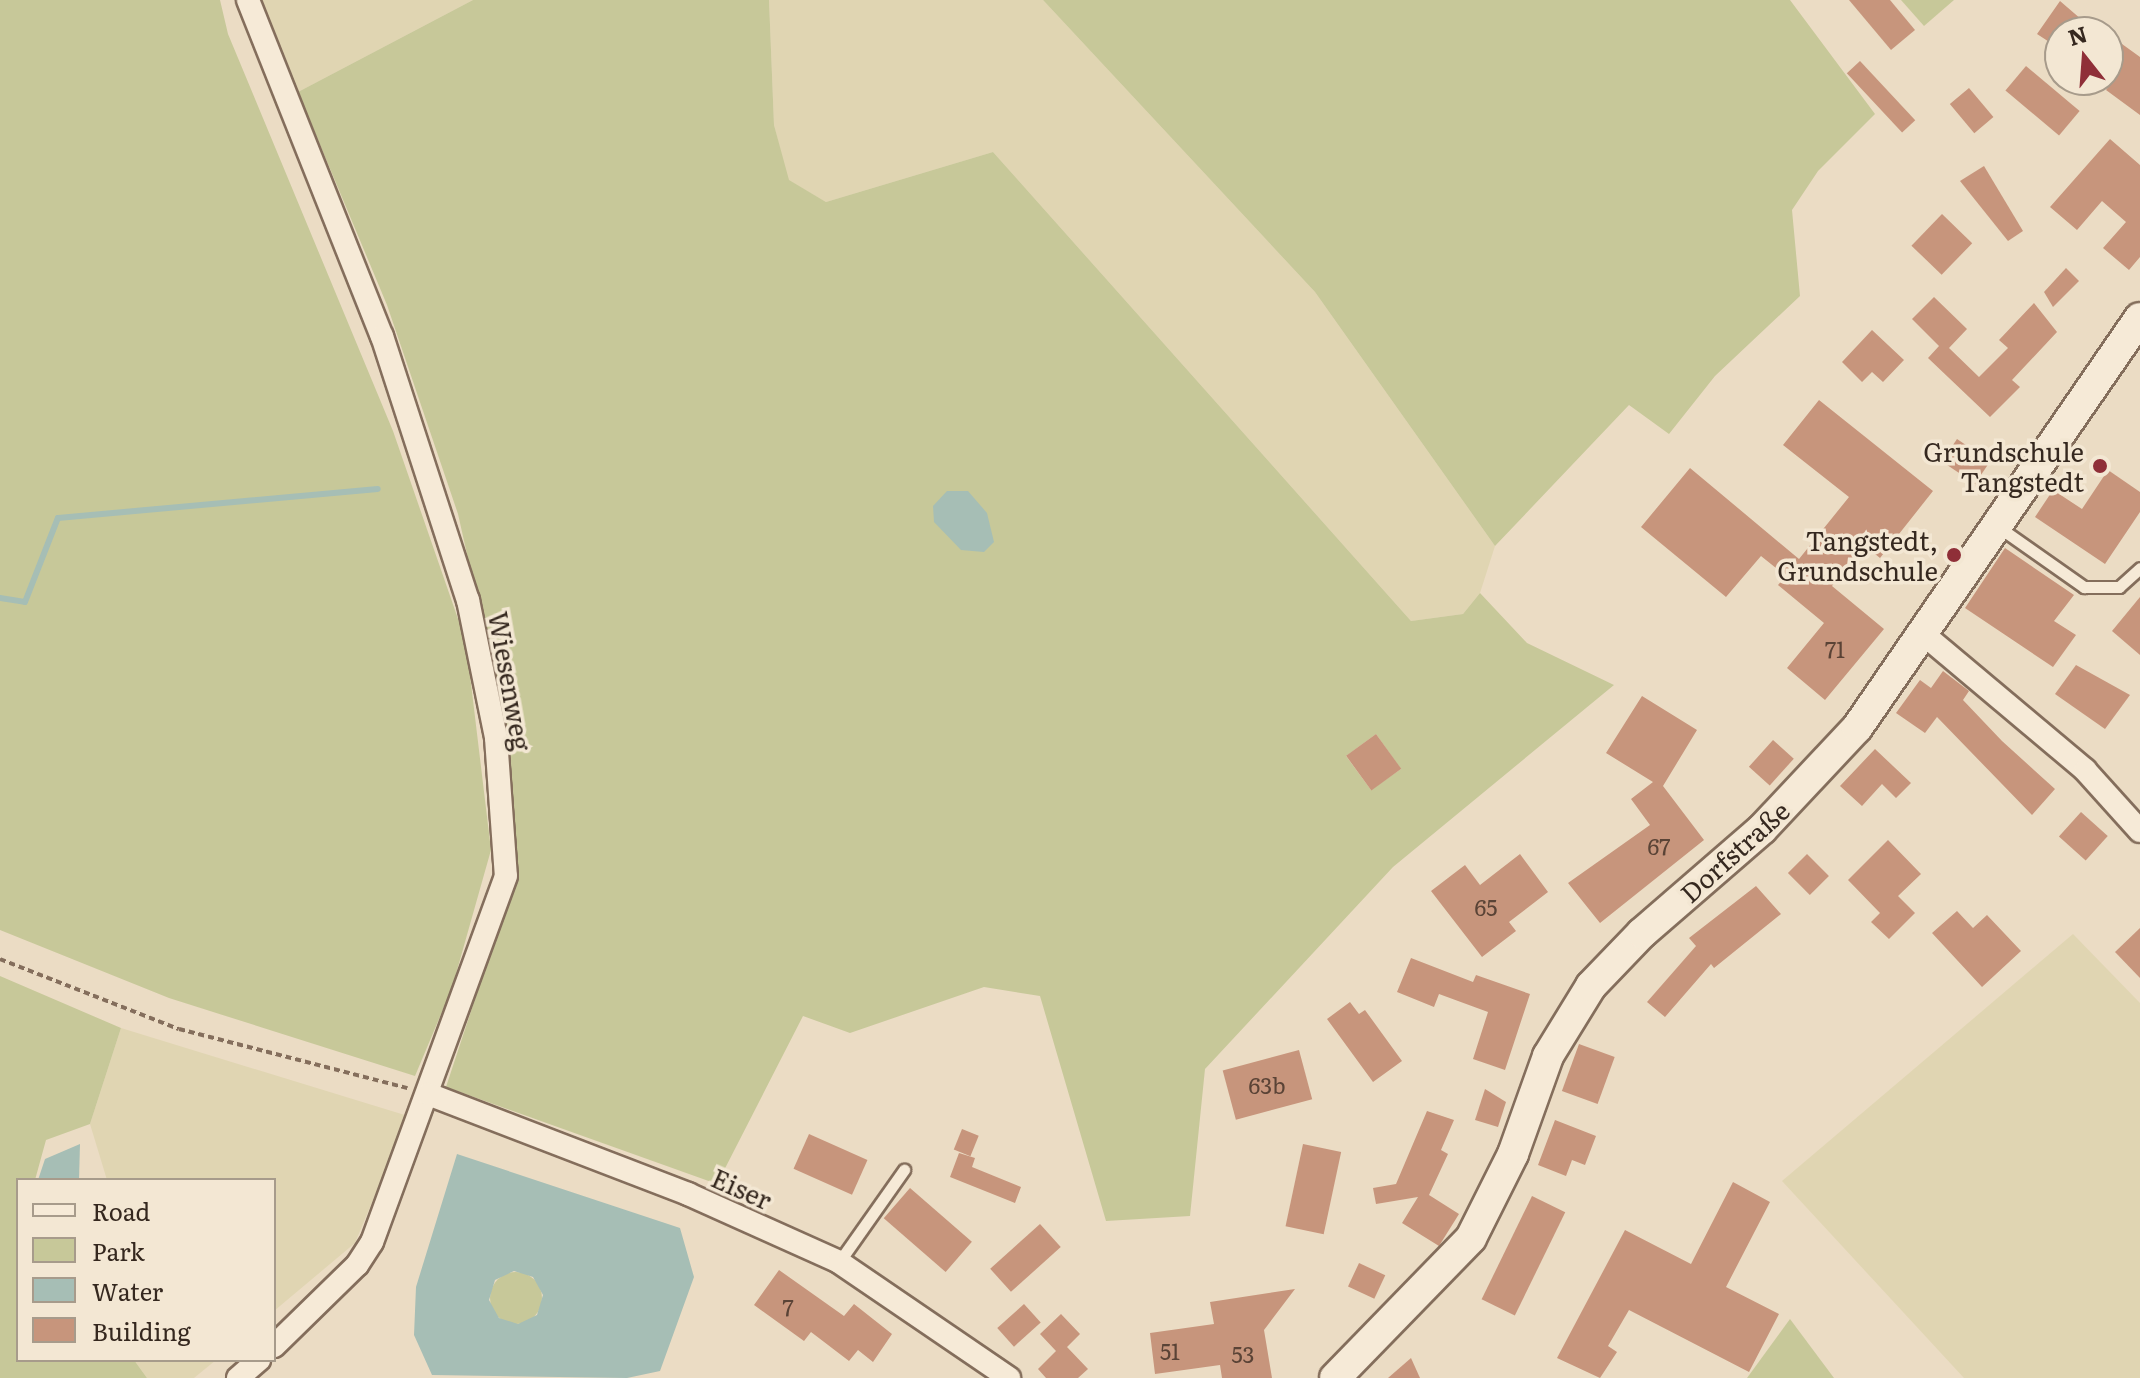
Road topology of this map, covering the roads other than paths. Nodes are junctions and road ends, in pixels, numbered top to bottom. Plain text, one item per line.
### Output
1 (248, 0) edge
2 (2140, 318) edge
3 (1996, 525) junction
4 (2140, 568) edge
5 (1922, 633) junction
6 (2140, 831) edge
7 (428, 1094) junction
8 (904, 1170) dead end
9 (839, 1262) junction
10 (276, 1344) edge
11 (257, 1362) edge
12 (238, 1378) edge
13 (1009, 1378) edge
14 (1335, 1378) edge

1 - 7 street, Wiesenweg
2 - 3 main road, Dorfstraße
3 - 4 lane
3 - 5 main road, Dorfstraße
5 - 6 street
5 - 14 main road, Dorfstraße
7 - 9 street, Eiser
7 - 10 street, Wiesenweg
8 - 9 lane
9 - 13 street, Eiser
11 - 12 street

